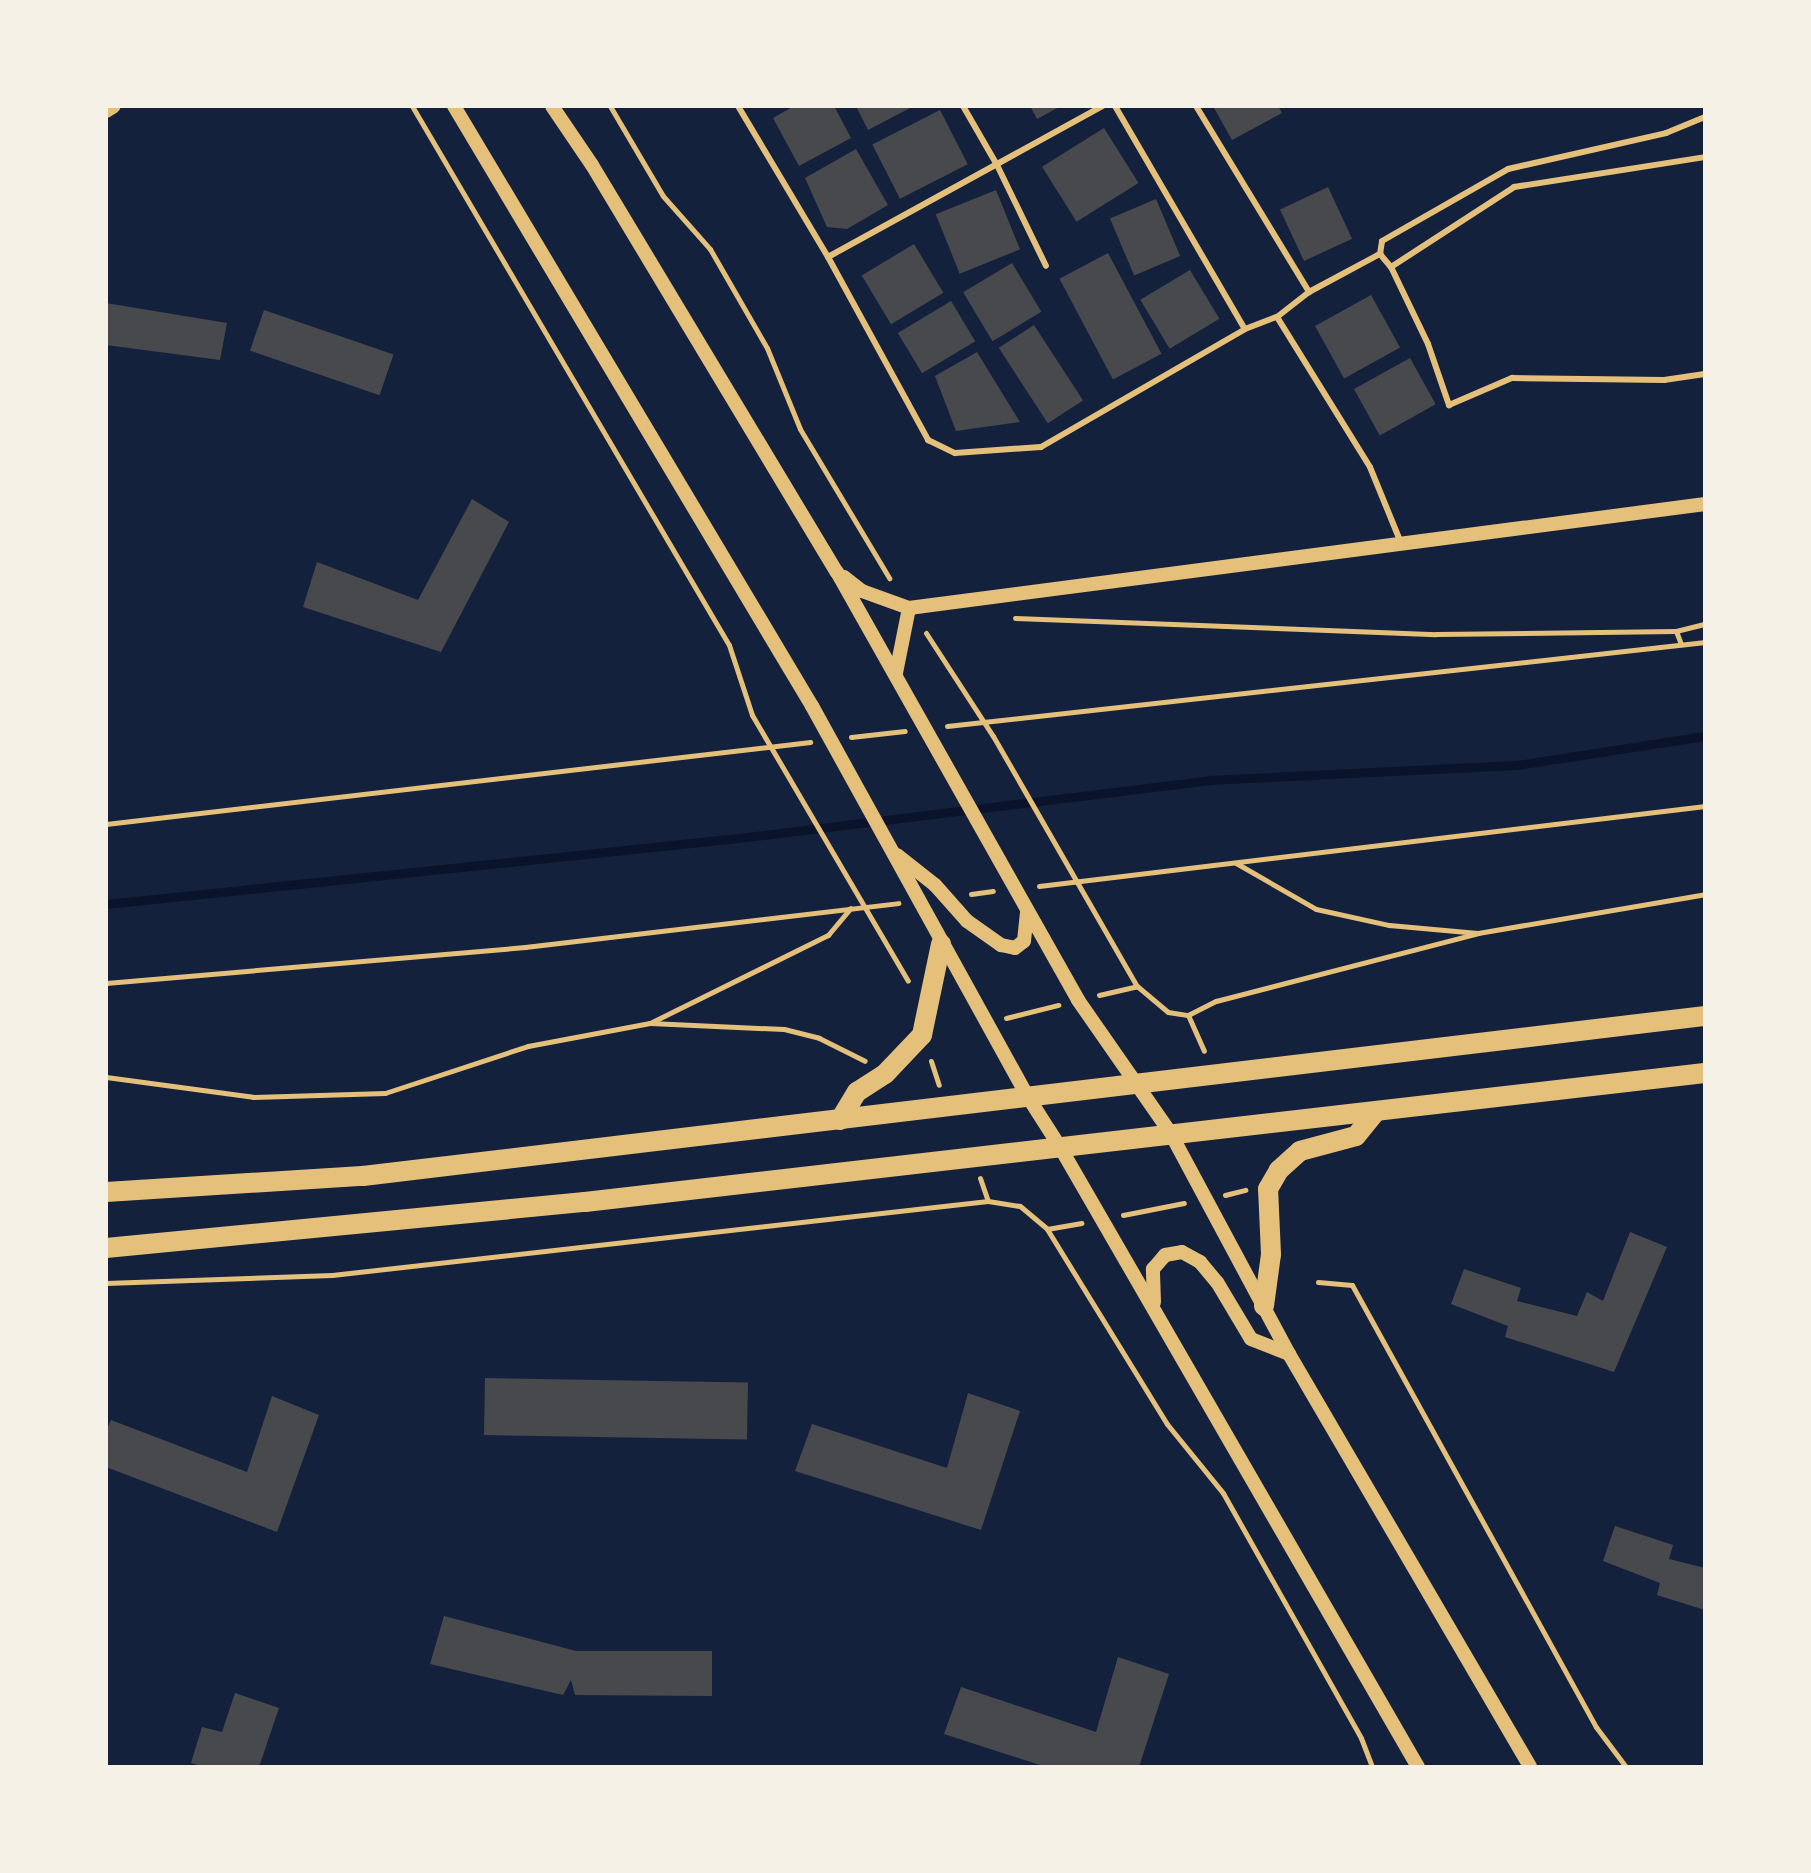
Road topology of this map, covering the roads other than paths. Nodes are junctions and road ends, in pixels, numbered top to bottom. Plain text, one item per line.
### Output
1 (114, 106) edge
2 (738, 106) edge
3 (963, 106) edge
4 (1103, 106) edge
5 (1115, 106) edge
6 (1196, 106) edge
7 (455, 107) edge
8 (551, 107) edge
9 (106, 111) edge
10 (1705, 117) edge
11 (1705, 157) edge
12 (997, 165) junction
13 (1380, 254) junction
14 (828, 257) junction
15 (1046, 266) dead end
16 (1391, 267) junction
17 (1309, 292) junction
18 (1277, 317) junction
19 (1245, 329) junction
20 (1705, 374) edge
21 (1705, 504) edge
22 (1401, 543) junction
23 (837, 572) junction
24 (909, 608) junction
25 (896, 673) junction
26 (890, 850) junction
27 (1027, 905) junction
28 (941, 944) junction
29 (1705, 1016) edge
30 (1705, 1073) edge
31 (1137, 1084) junction
32 (1028, 1097) junction
33 (1376, 1111) junction
34 (840, 1120) junction
35 (1171, 1134) junction
36 (1060, 1147) junction
37 (106, 1192) edge
38 (106, 1248) edge
39 (1264, 1306) junction
40 (1157, 1315) junction
41 (1289, 1354) junction
42 (1418, 1767) edge
43 (1530, 1767) edge

1 - 9 street
2 - 14 lane
3 - 12 lane
4 - 12 lane
5 - 19 lane
6 - 17 lane
7 - 26 street
8 - 23 street
10 - 13 lane
11 - 16 lane
12 - 14 lane
12 - 15 lane
13 - 16 lane
13 - 17 lane
14 - 19 lane
16 - 20 lane
17 - 18 lane
18 - 19 lane
18 - 22 lane
21 - 22 street
22 - 24 street
23 - 24 street
23 - 25 street
24 - 25 street
25 - 27 street
26 - 27 street
26 - 28 street
27 - 31 street
28 - 32 street
28 - 34 main road
29 - 31 main road
30 - 33 main road
31 - 32 main road
31 - 35 street
32 - 34 main road
32 - 36 street
33 - 35 main road
33 - 39 main road
34 - 37 main road
35 - 36 main road
35 - 39 street
36 - 38 main road
36 - 40 street
39 - 41 street
40 - 41 street
40 - 42 street
41 - 43 street

